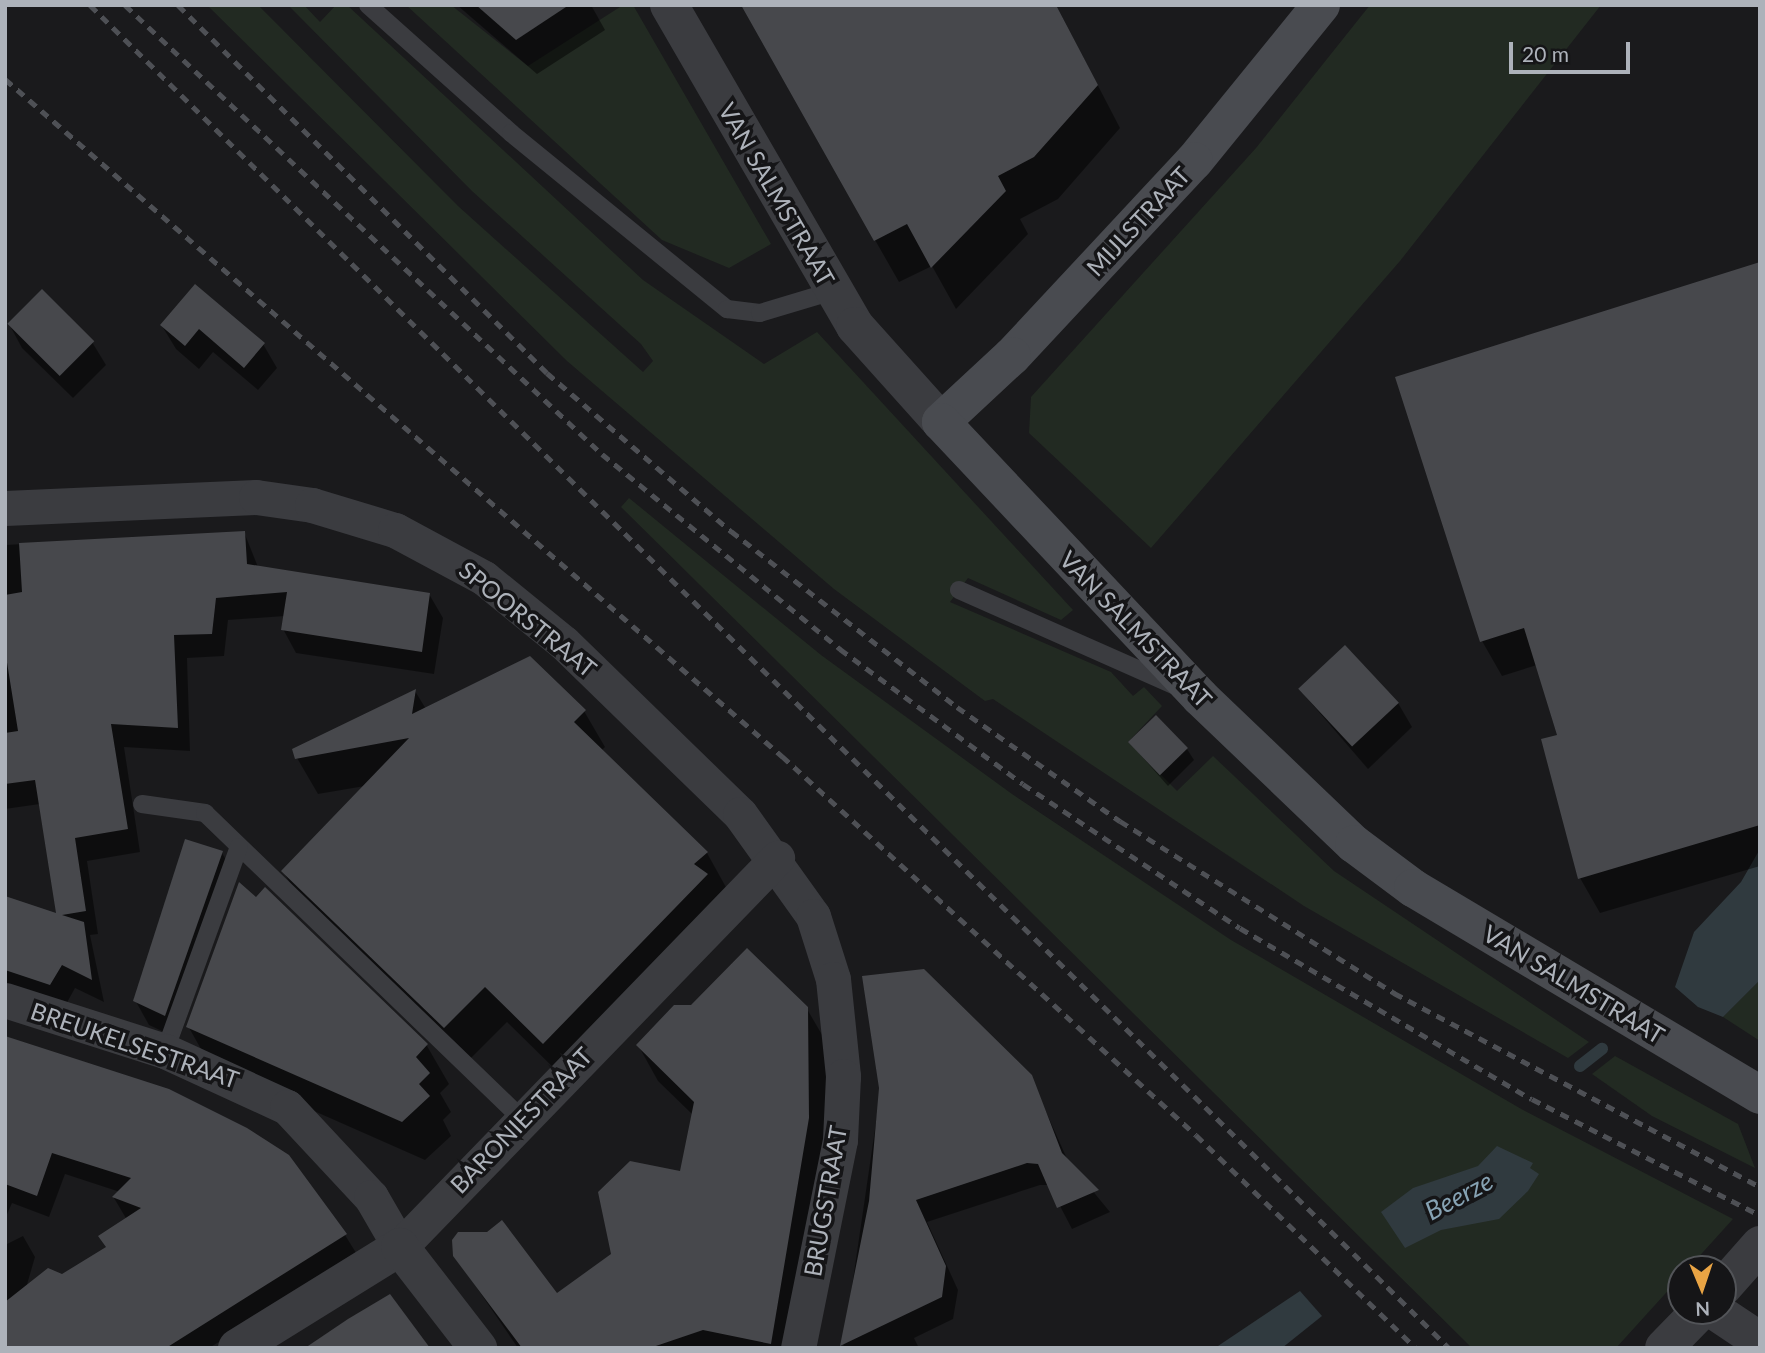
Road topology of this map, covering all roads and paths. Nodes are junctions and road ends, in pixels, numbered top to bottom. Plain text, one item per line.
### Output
1 (368, 5) edge
2 (669, 5) edge
3 (1321, 5) edge
4 (833, 291) junction
5 (941, 422) junction
6 (5, 508) edge
7 (959, 590) dead end
8 (1200, 697) junction
9 (142, 804) dead end
10 (239, 848) junction
11 (777, 858) junction
12 (8, 1009) edge
13 (165, 1051) junction
14 (1760, 1095) edge
15 (521, 1118) junction
16 (1760, 1245) edge
17 (400, 1247) junction
18 (1737, 1271) edge
19 (1686, 1325) edge
20 (1736, 1325) edge
21 (1760, 1341) edge
22 (237, 1348) edge
23 (478, 1348) edge
24 (799, 1348) edge
25 (1664, 1348) edge

1 - 4 lane
2 - 4 street, VAN SALMSTRAAT
3 - 5 main road, MIJLSTRAAT
4 - 5 street, VAN SALMSTRAAT
5 - 8 main road, VAN SALMSTRAAT
6 - 11 street, SPOORSTRAAT
7 - 8 lane
8 - 14 main road, VAN SALMSTRAAT
9 - 10 lane
10 - 13 lane
10 - 15 lane
11 - 15 street, BARONIESTRAAT
11 - 24 street, BRUGSTRAAT
12 - 13 street, BREUKELSESTRAAT
13 - 17 street, BREUKELSESTRAAT
15 - 17 street, BARONIESTRAAT
16 - 18 street
17 - 22 street, BARONIESTRAAT
17 - 23 street, BREUKELSESTRAAT
19 - 25 street
20 - 21 street

